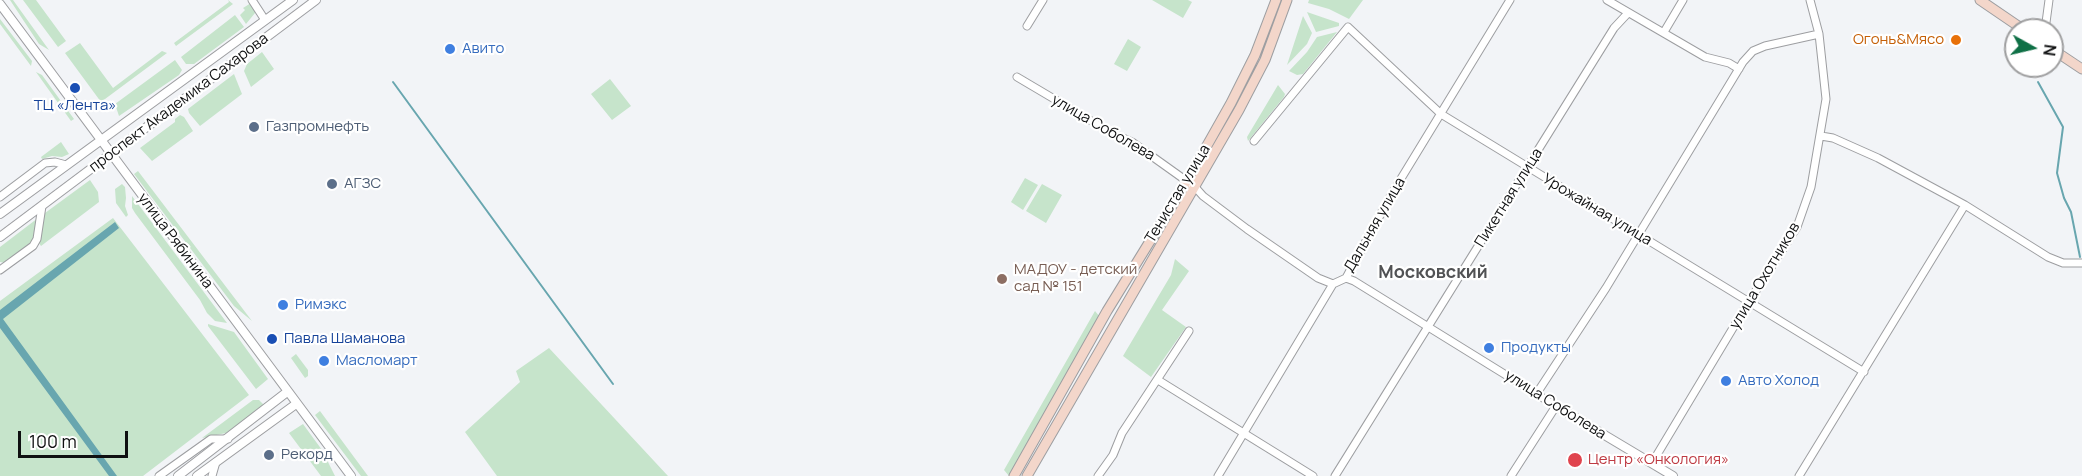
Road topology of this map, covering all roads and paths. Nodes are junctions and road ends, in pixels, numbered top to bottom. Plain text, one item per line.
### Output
1 (252, 0) edge
2 (293, 0) edge
3 (316, 0) edge
4 (1043, 0) edge
5 (1276, 0) edge
6 (1287, 0) edge
7 (1510, 0) edge
8 (1606, 0) edge
9 (1683, 0) edge
10 (1810, 0) edge
11 (1980, 0) edge
12 (2049, 0) edge
13 (0, 4) edge
14 (1628, 13) junction
15 (2006, 18) edge
16 (2047, 18) edge
17 (265, 20) junction
18 (1027, 26) dead end
19 (1664, 32) junction
20 (1819, 34) junction
21 (2064, 57) edge
22 (1739, 69) junction
23 (2082, 69) edge
24 (1017, 77) dead end
25 (1441, 114) junction
26 (1821, 136) junction
27 (100, 141) junction
28 (1254, 141) dead end
29 (111, 155) junction
30 (66, 165) junction
31 (1528, 168) junction
32 (1191, 184) junction
33 (0, 197) edge
34 (1965, 205) junction
35 (42, 206) junction
36 (0, 214) edge
37 (1638, 235) junction
38 (0, 237) edge
39 (2082, 263) edge
40 (0, 270) edge
41 (1346, 278) junction
42 (1333, 284) junction
43 (1748, 303) junction
44 (1428, 327) junction
45 (1189, 331) dead end
46 (1864, 372) junction
47 (1158, 380) junction
48 (288, 392) junction
49 (1537, 393) junction
50 (296, 404) junction
51 (1556, 406) junction
52 (1244, 432) junction
53 (228, 439) junction
54 (216, 462) junction
55 (1652, 463) junction
56 (159, 476) edge
57 (177, 476) edge
58 (197, 476) edge
59 (212, 476) edge
60 (351, 476) edge
61 (1014, 476) edge
62 (1027, 476) edge
63 (1098, 476) edge
64 (1218, 476) edge
65 (1313, 476) edge
66 (1335, 476) edge
67 (1511, 476) edge
68 (1673, 476) edge
69 (1799, 476) edge

1 - 17 street
2 - 17 street, проспект Академика Сахарова
3 - 29 street, проспект Академика Сахарова
4 - 18 street
5 - 32 main road, Тенистая улица
6 - 32 main road, Тенистая улица
7 - 25 street, Дальняя улица
8 - 14 street
9 - 19 street
10 - 20 street, улица Охотников
11 - 15 main road
12 - 16 street
13 - 27 street, улица Рябинина
14 - 19 street
14 - 31 street, Пикетная улица
17 - 27 street, проспект Академика Сахарова
19 - 22 street
20 - 22 street
20 - 26 street, улица Охотников
21 - 23 main road
22 - 37 street
24 - 32 street, улица Соболева
25 - 28 street, Урожайная улица
25 - 31 street, Урожайная улица
25 - 41 street, Дальняя улица
26 - 34 street
26 - 43 street, улица Охотников
27 - 29 street, улица Рябинина
27 - 30 street, проспект Академика Сахарова
29 - 35 street, проспект Академика Сахарова
29 - 48 street, улица Рябинина
30 - 33 street, проспект Академика Сахарова
30 - 36 street, проспект Академика Сахарова
31 - 37 street, Урожайная улица
31 - 44 street, Пикетная улица
32 - 42 street, улица Соболева
32 - 61 main road, Тенистая улица
32 - 62 main road, Тенистая улица
34 - 39 street
34 - 46 street
35 - 38 street, проспект Академика Сахарова
35 - 40 street
37 - 43 street, Урожайная улица
37 - 49 street
41 - 42 street, Дальняя улица
41 - 44 street, улица Соболева
42 - 52 street, Дальняя улица
43 - 46 street, Урожайная улица
43 - 55 street, улица Охотников
44 - 49 street, улица Соболева
44 - 66 street, Пикетная улица
45 - 47 street
46 - 69 street
47 - 52 street
47 - 63 street
48 - 50 street, улица Рябинина
48 - 53 street
49 - 51 street, улица Соболева
50 - 54 street
50 - 60 street, улица Рябинина
51 - 55 street, улица Соболева
51 - 67 street
52 - 64 street, Дальняя улица
52 - 65 street
53 - 56 street
53 - 57 street
54 - 58 street
54 - 59 street
55 - 68 street, улица Соболева

